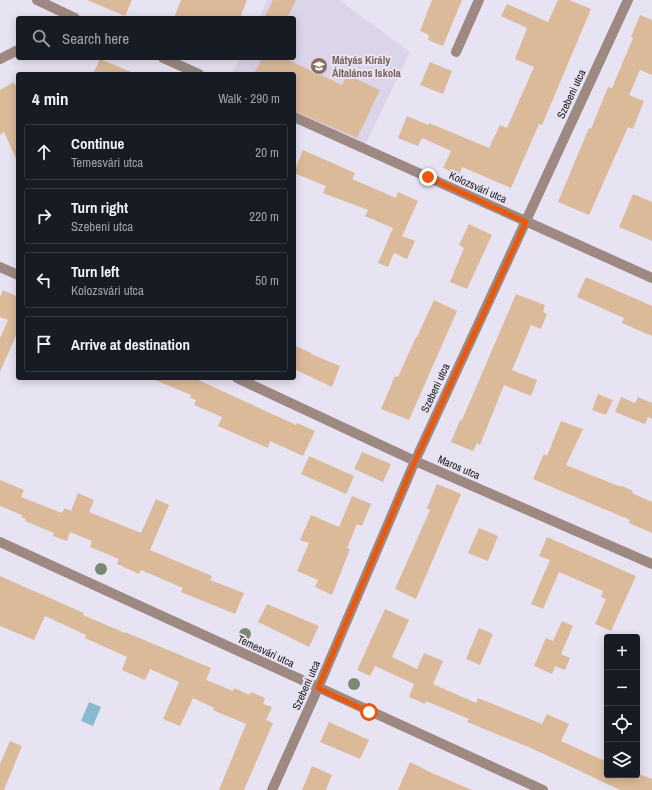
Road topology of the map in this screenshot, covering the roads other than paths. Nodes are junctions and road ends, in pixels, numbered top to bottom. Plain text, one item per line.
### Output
1 (36, 0) edge
2 (479, 0) edge
3 (628, 0) edge
4 (71, 16) edge
5 (16, 51) edge
6 (456, 52) dead end
7 (0, 59) edge
8 (168, 60) edge
9 (194, 72) edge
10 (296, 118) edge
11 (526, 222) junction
12 (0, 267) edge
13 (16, 274) edge
14 (652, 278) edge
15 (241, 380) edge
16 (415, 461) junction
17 (0, 542) edge
18 (652, 564) edge
19 (318, 688) junction
20 (272, 790) edge
21 (543, 790) edge

1 - 4 street
2 - 6 street
3 - 11 street, Szebeni utca
5 - 7 street
8 - 9 street
10 - 11 street, Kolozsvári utca
11 - 14 street, Kolozsvári utca
11 - 16 street, Szebeni utca
12 - 13 street
15 - 16 street, Maros utca
16 - 18 street, Maros utca
16 - 19 street, Szebeni utca
17 - 19 street, Temesvári utca
19 - 20 street, Szebeni utca
19 - 21 street, Temesvári utca

